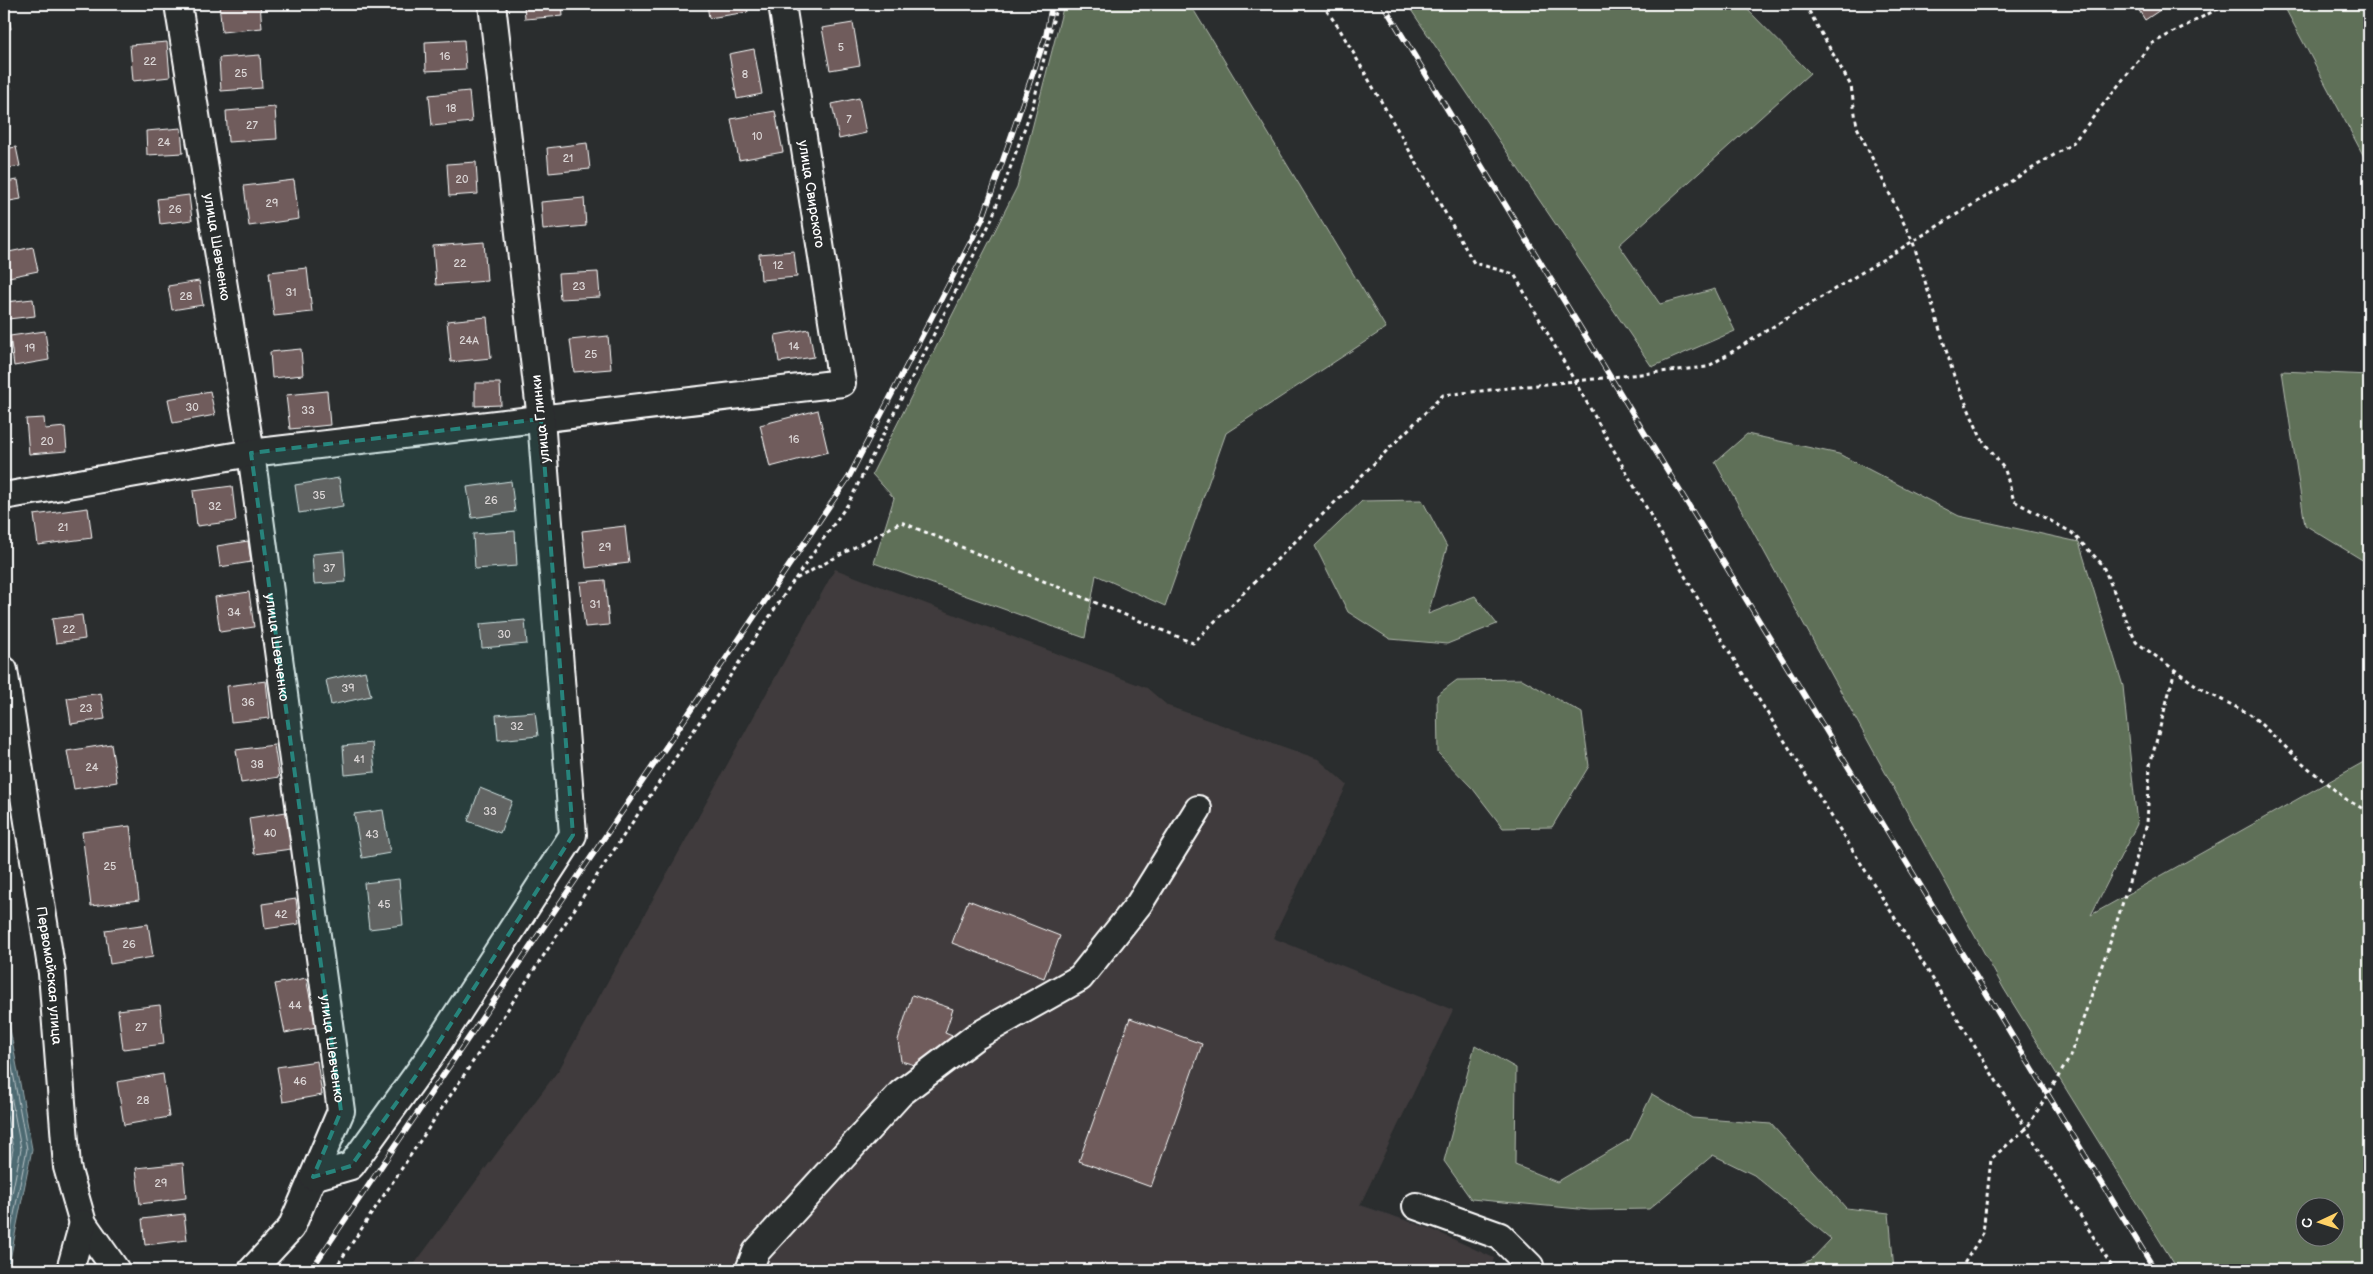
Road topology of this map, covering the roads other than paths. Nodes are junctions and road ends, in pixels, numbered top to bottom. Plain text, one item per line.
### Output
1 (178, 4) edge
2 (492, 4) edge
3 (782, 4) edge
4 (541, 419) junction
5 (251, 453) junction
6 (4, 496) edge
7 (4, 670) edge
8 (1198, 809) dead end
9 (313, 1177) junction
10 (1416, 1206) dead end
11 (83, 1223) junction
12 (70, 1270) edge
13 (116, 1270) edge
14 (252, 1270) edge
15 (749, 1270) edge
16 (1529, 1270) edge

1 - 5 street, улица Шевченко
2 - 4 street, улица Глинки
3 - 4 street, улица Свирского
4 - 5 street
4 - 9 street, улица Глинки
5 - 6 street
5 - 9 street, улица Шевченко
7 - 11 street, Первомайская улица
8 - 15 street
9 - 14 street, улица Шевченко
10 - 16 street
11 - 12 street
11 - 13 street, Первомайская улица

